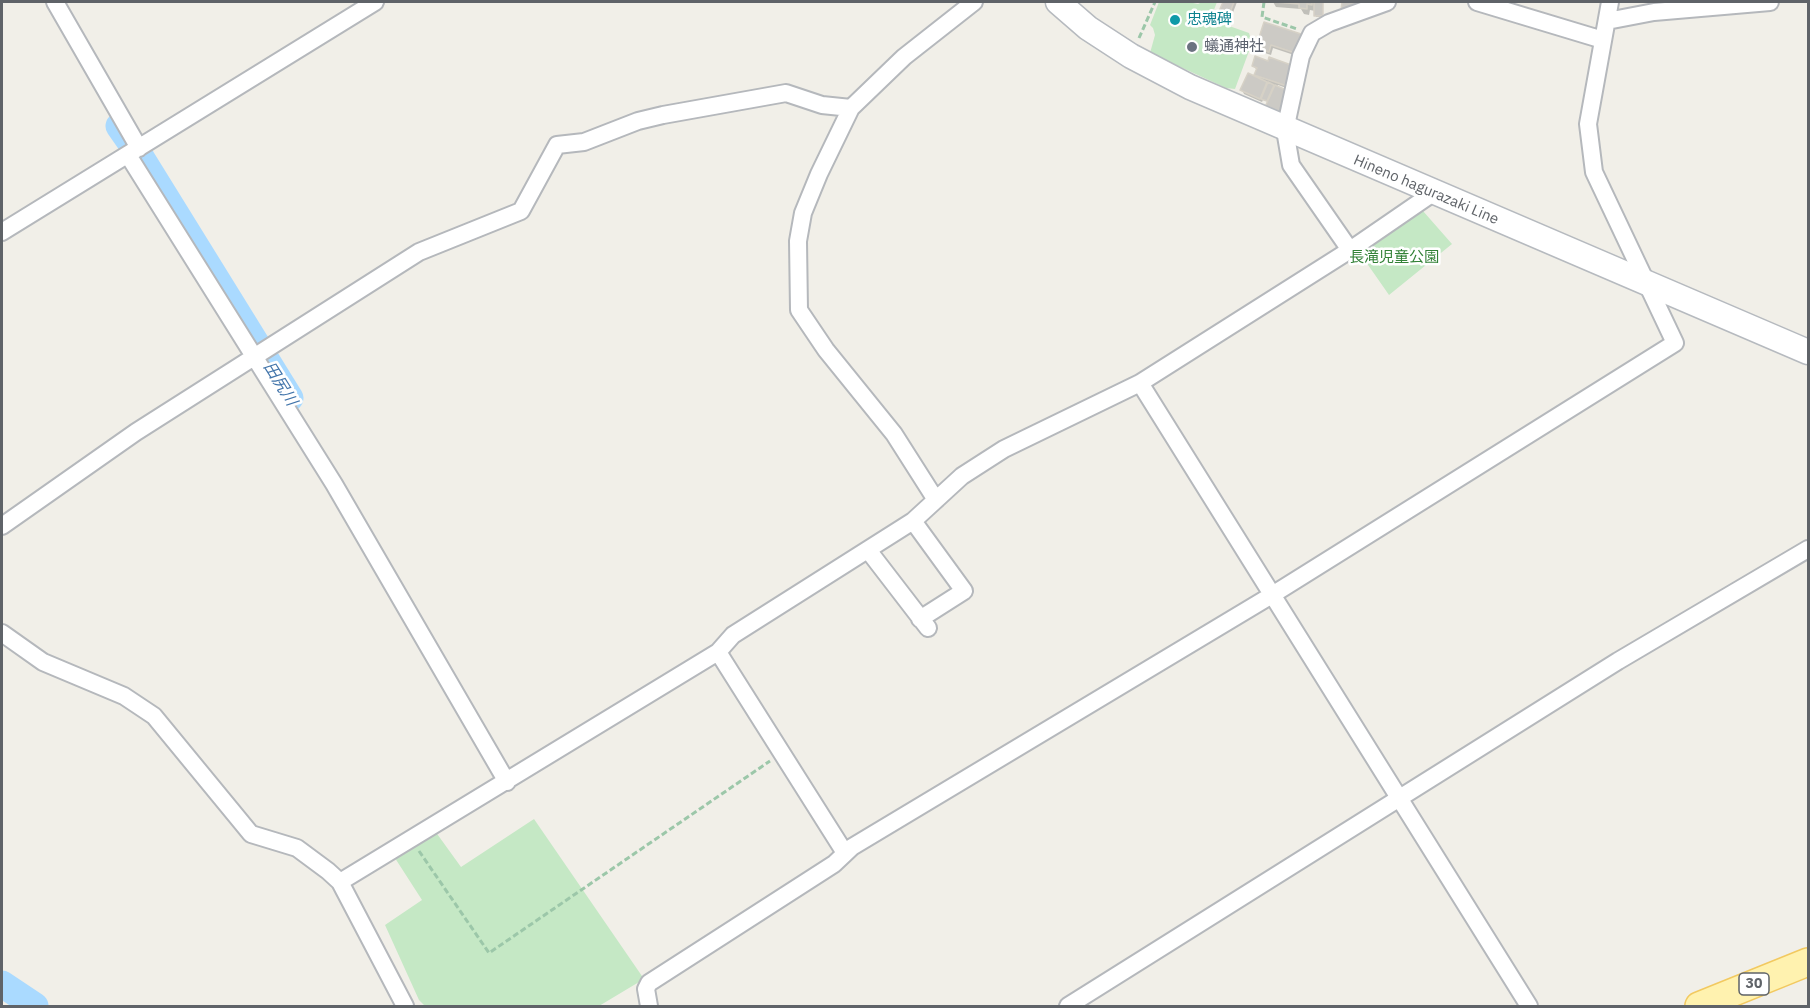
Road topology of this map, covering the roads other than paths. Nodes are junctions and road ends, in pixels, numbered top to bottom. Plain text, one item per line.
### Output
1 (55, 2) edge
2 (375, 2) edge
3 (974, 2) edge
4 (1058, 2) edge
5 (1387, 2) edge
6 (1478, 2) edge
7 (1610, 2) edge
8 (1770, 2) edge
9 (1607, 21) junction
10 (1603, 40) junction
11 (851, 108) junction
12 (1285, 130) junction
13 (134, 151) junction
14 (1433, 193) junction
15 (2, 232) edge
16 (1350, 250) junction
17 (1648, 284) junction
18 (1809, 352) edge
19 (255, 357) junction
20 (1140, 383) junction
21 (936, 500) junction
22 (913, 521) junction
23 (2, 526) edge
24 (1809, 549) edge
25 (868, 550) junction
26 (1272, 595) junction
27 (2, 633) edge
28 (718, 652) junction
29 (507, 782) junction
30 (1400, 800) junction
31 (845, 853) junction
32 (340, 882) junction
33 (1809, 962) edge
34 (405, 1006) edge
35 (649, 1006) edge
36 (1068, 1006) edge
37 (1526, 1006) edge
38 (1700, 1006) edge

1 - 13 street
2 - 13 street
3 - 11 street
4 - 12 main road, Hineno hagurazaki Line
5 - 12 street
6 - 10 street
7 - 9 street
8 - 9 street
9 - 10 street
10 - 17 street
11 - 19 street
11 - 21 street
12 - 14 main road, Hineno hagurazaki Line
12 - 16 street
13 - 15 street
13 - 19 street
14 - 16 street
14 - 17 main road, Hineno hagurazaki Line
16 - 20 street
17 - 18 main road, Hineno hagurazaki Line
17 - 26 street
19 - 23 street
19 - 29 street
20 - 21 street
20 - 26 street
21 - 22 street
22 - 25 street
22 - 25 street
24 - 30 street
25 - 28 street
26 - 30 street
26 - 31 street
27 - 32 street
28 - 29 street
28 - 31 street
29 - 32 street
30 - 36 street
30 - 37 street
31 - 35 street
32 - 34 street
33 - 38 main road, 30

